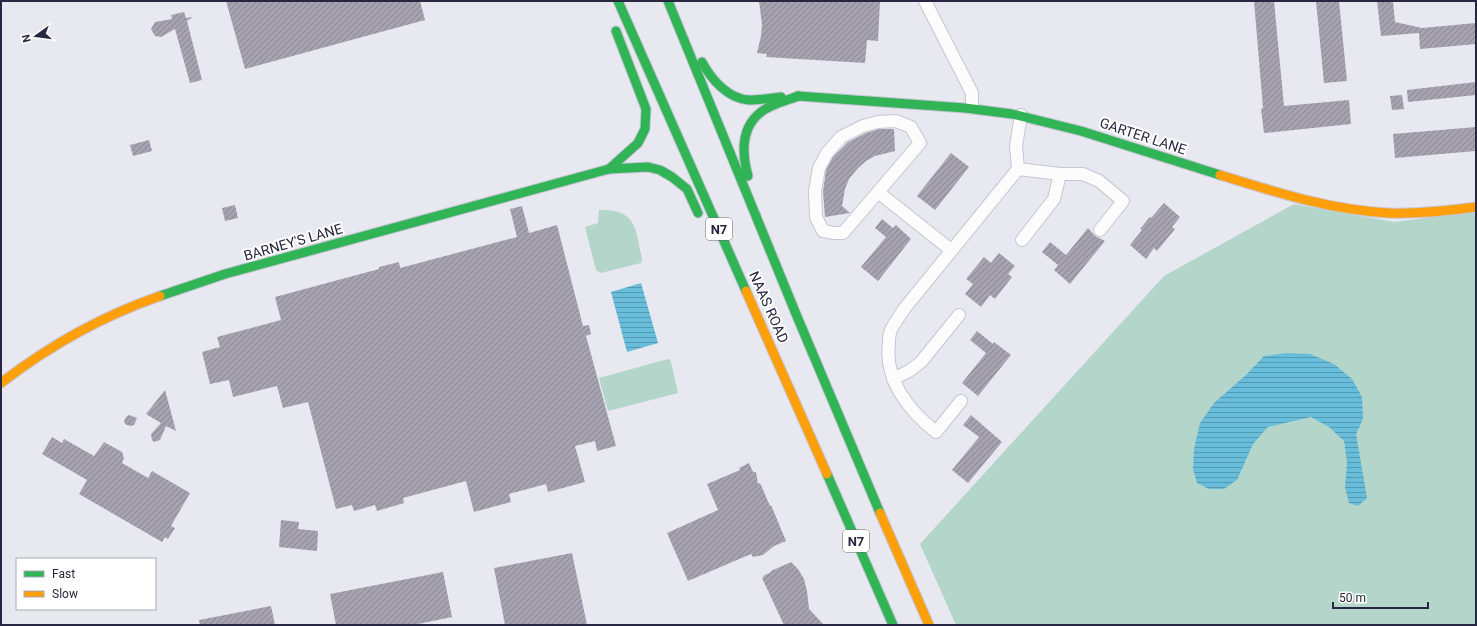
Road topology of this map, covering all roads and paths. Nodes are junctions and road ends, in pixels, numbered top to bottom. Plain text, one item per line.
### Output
1 (618, 1) edge
2 (668, 1) edge
3 (673, 1) edge
4 (925, 1) edge
5 (613, 21) dead end
6 (798, 96) junction
7 (972, 108) junction
8 (1021, 115) junction
9 (609, 169) junction
10 (1018, 169) junction
11 (1060, 174) junction
12 (878, 192) junction
13 (1476, 207) edge
14 (700, 218) dead end
15 (1100, 230) dead end
16 (1022, 240) dead end
17 (951, 250) junction
18 (776, 266) junction
19 (959, 316) dead end
20 (774, 377) dead end
21 (893, 379) junction
22 (1, 383) edge
23 (961, 401) dead end
24 (819, 456) junction
25 (893, 625) edge
26 (929, 625) edge

1 - 24 main road, NAAS ROAD / N7
2 - 18 main road, NAAS ROAD / N7
3 - 6 main road, GARTER LANE
4 - 7 street
5 - 9 main road
6 - 7 main road, GARTER LANE
6 - 18 main road, N7
7 - 8 main road, GARTER LANE
8 - 10 street
8 - 13 main road, GARTER LANE
9 - 14 main road, N7
9 - 22 main road, BARNEY'S LANE
10 - 11 street
10 - 17 street
11 - 15 street
11 - 16 street
12 - 12 street
12 - 17 street
17 - 21 street
18 - 26 main road, NAAS ROAD / N7
19 - 21 street
20 - 24 main road, N7
21 - 23 street
24 - 25 main road, NAAS ROAD / N7

